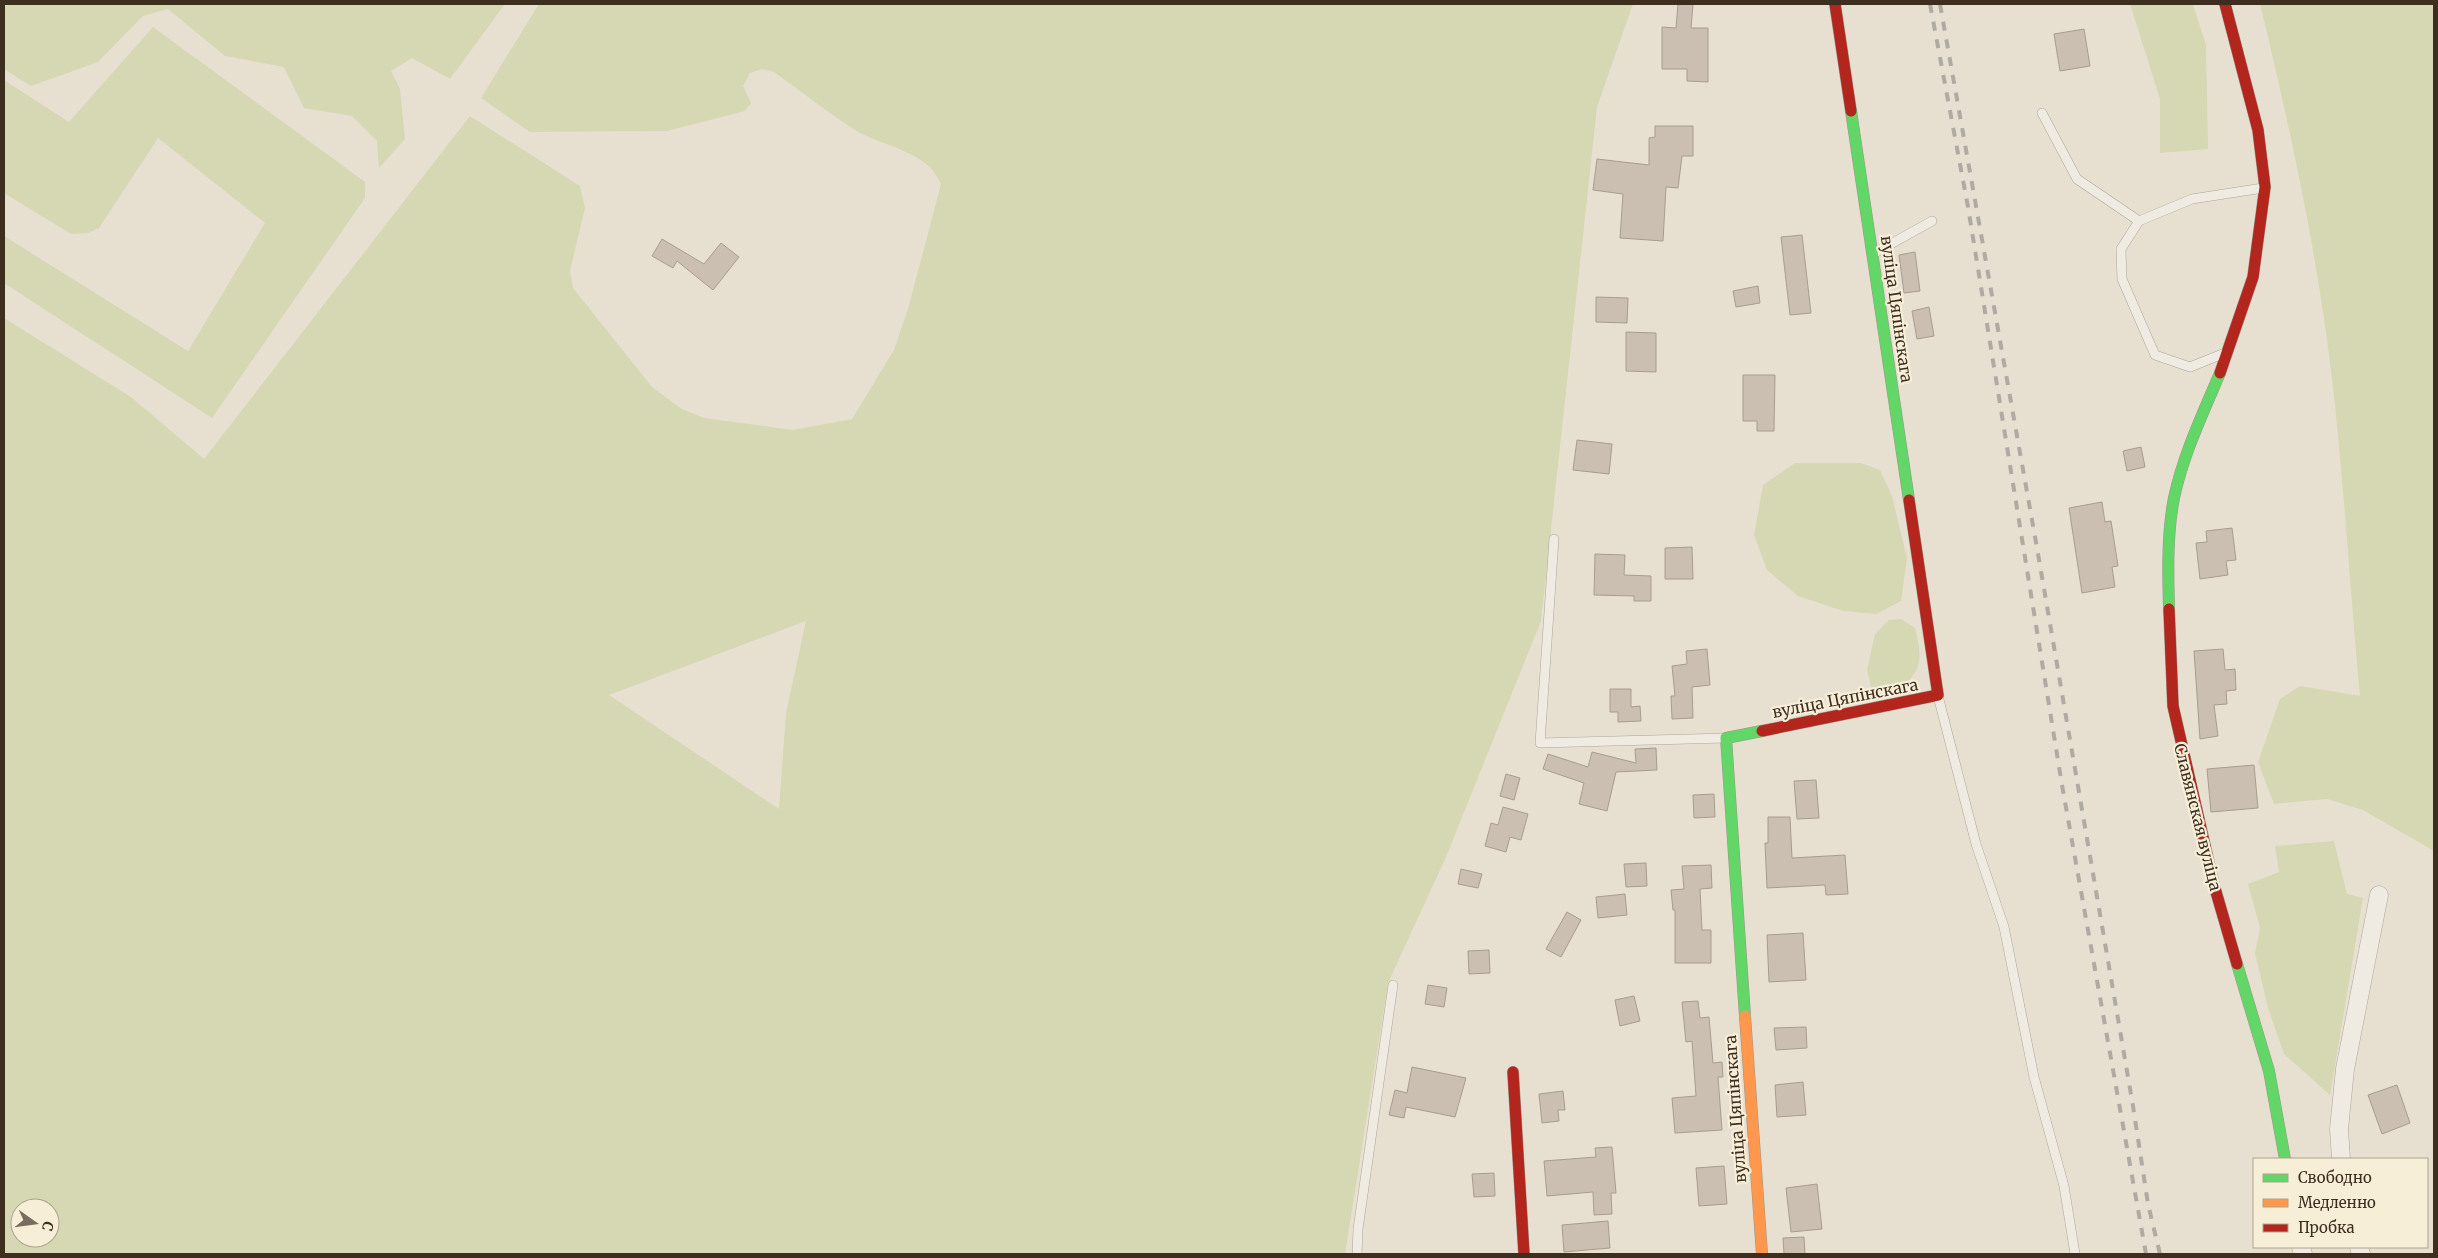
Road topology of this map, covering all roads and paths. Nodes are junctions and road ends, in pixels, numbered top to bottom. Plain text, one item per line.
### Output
1 (1835, 4) edge
2 (2225, 4) edge
3 (2042, 113) dead end
4 (2265, 187) junction
5 (1932, 221) dead end
6 (2139, 221) junction
7 (1873, 254) junction
8 (2229, 352) junction
9 (1554, 539) dead end
10 (1938, 695) junction
11 (1726, 738) junction
12 (2380, 895) dead end
13 (1393, 985) dead end
14 (1513, 1072) dead end
15 (2285, 1158) edge
16 (2341, 1158) edge
17 (1357, 1254) edge
18 (1524, 1254) edge
19 (1762, 1254) edge
20 (2076, 1254) edge

1 - 7 street, вуліца Цяпінскага
2 - 4 street, Славянская вуліца
3 - 6 lane
4 - 6 lane
4 - 8 street, Славянская вуліца
5 - 7 lane
6 - 8 lane
7 - 10 street, вуліца Цяпінскага
8 - 15 street, Славянская вуліца
9 - 11 lane
10 - 11 street, вуліца Цяпінскага
10 - 20 lane
11 - 19 street, вуліца Цяпінскага
12 - 16 street
13 - 17 lane
14 - 18 street

